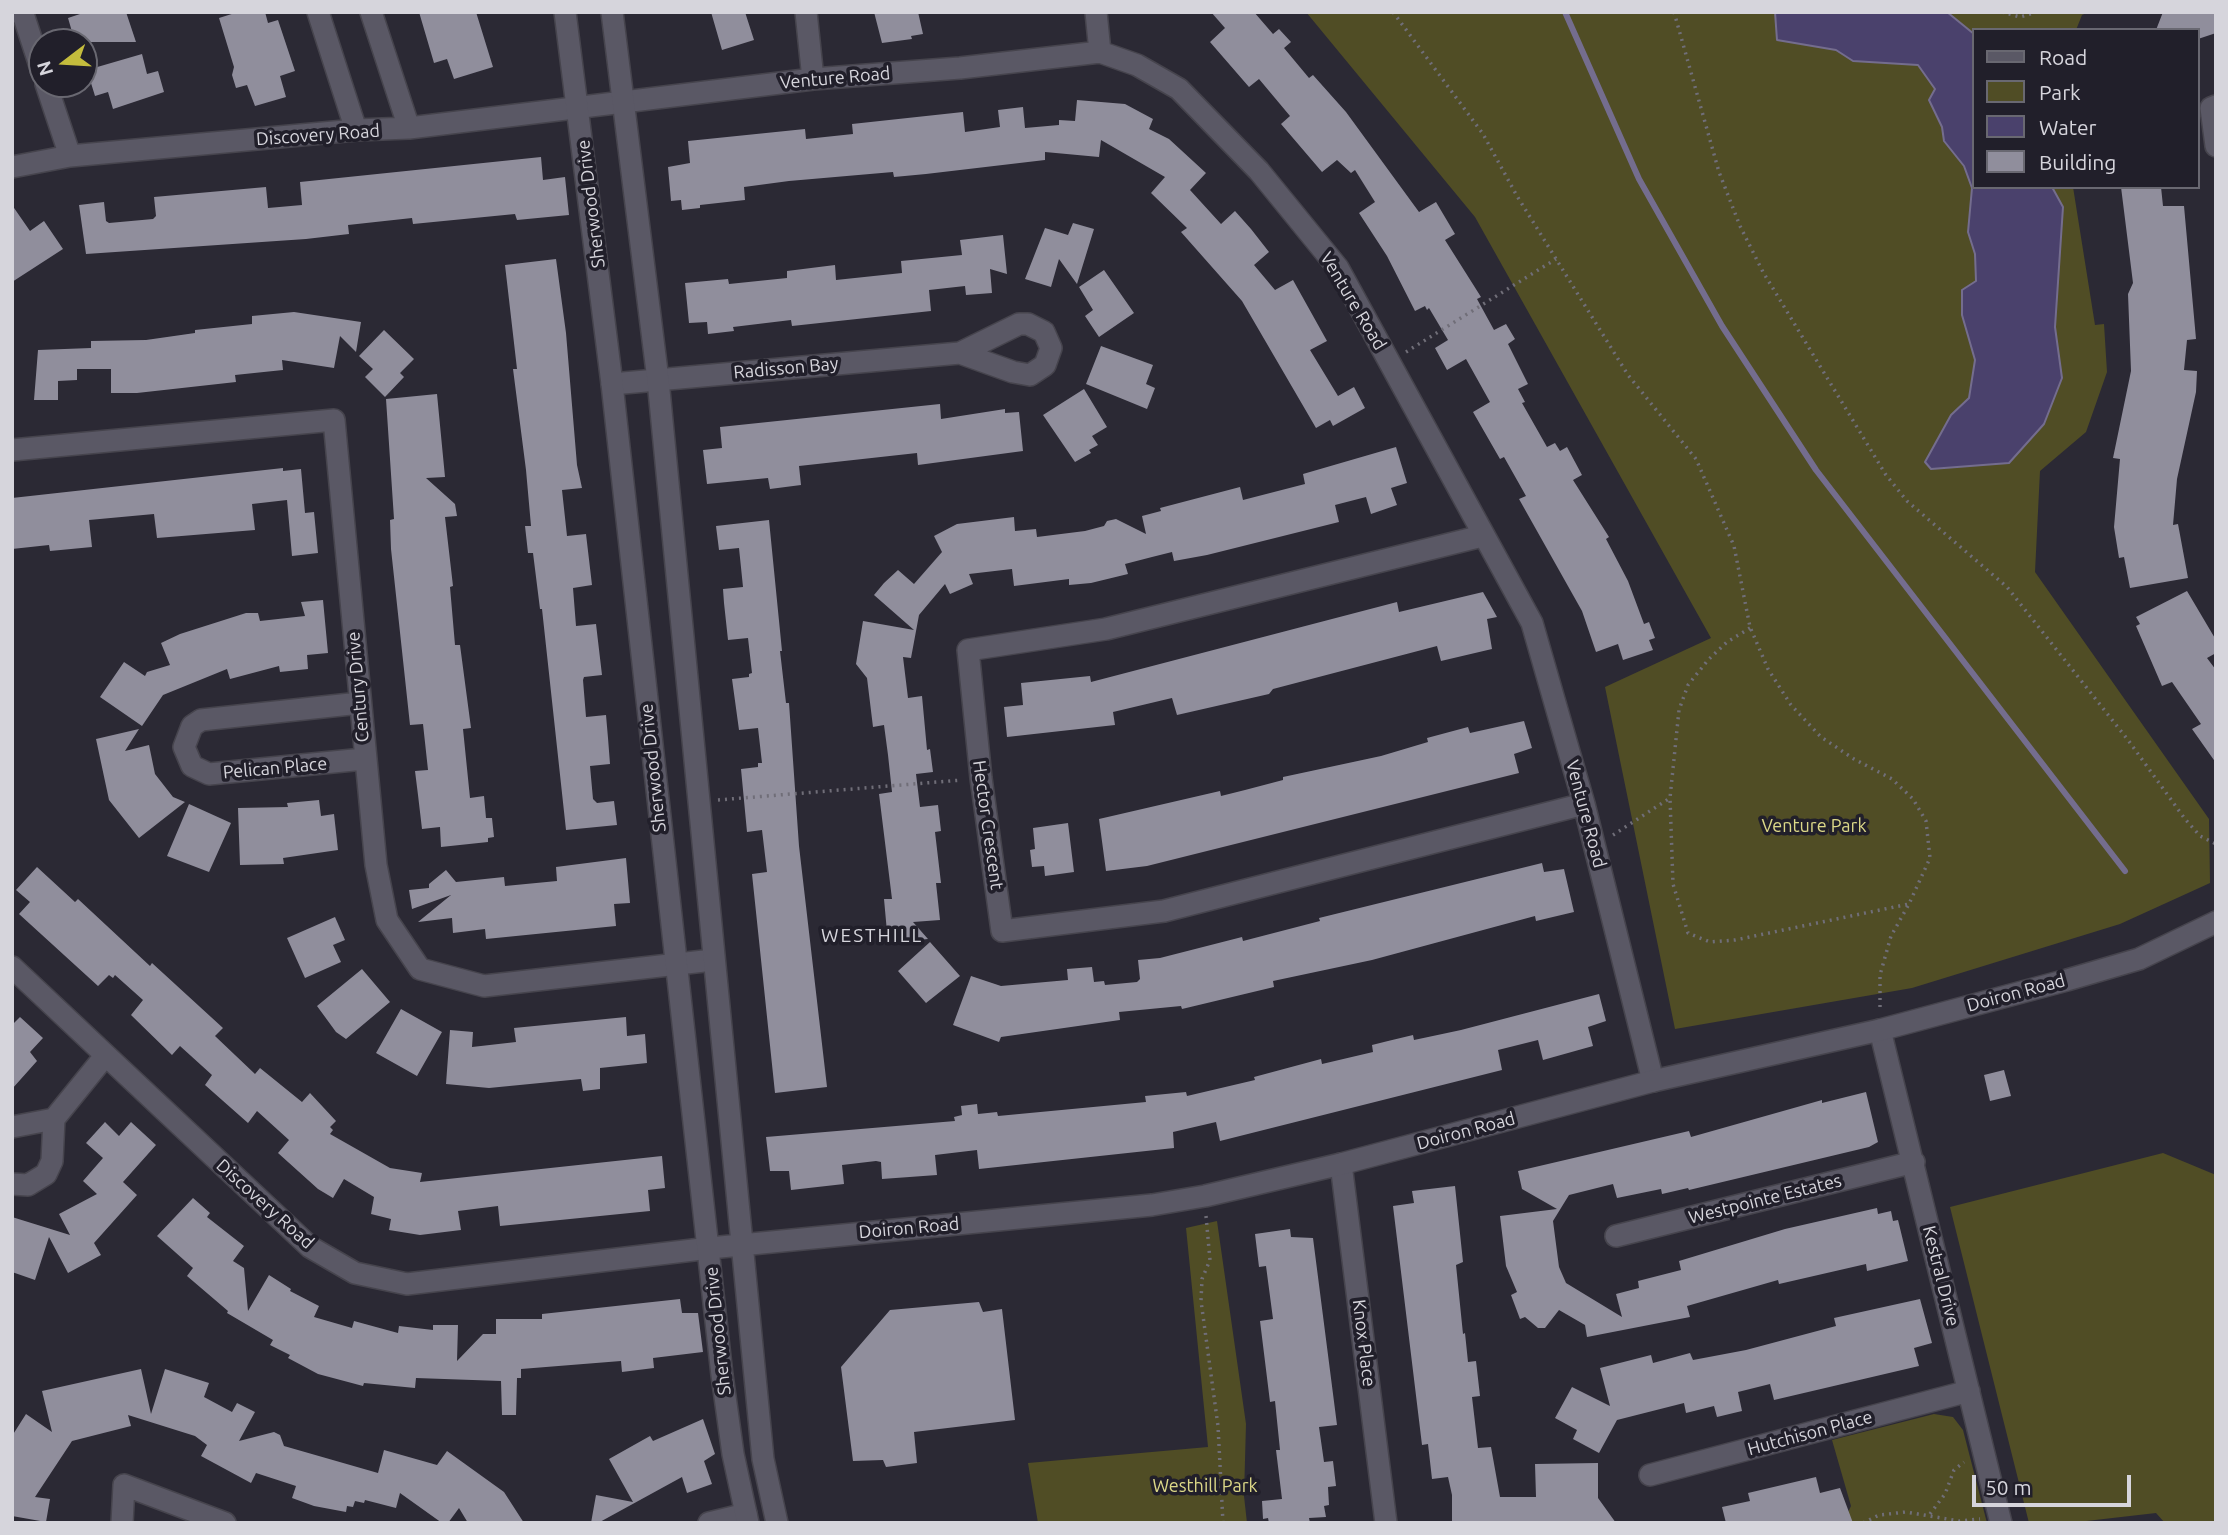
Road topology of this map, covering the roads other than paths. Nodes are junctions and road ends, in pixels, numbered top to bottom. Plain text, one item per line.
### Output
1 (19, 12) edge
2 (318, 12) edge
3 (371, 12) edge
4 (565, 12) edge
5 (612, 12) edge
6 (806, 12) edge
7 (1096, 12) edge
8 (28, 29) edge
9 (1100, 52) junction
10 (813, 79) junction
11 (51, 98) edge
12 (624, 102) junction
13 (2216, 106) edge
14 (580, 109) junction
15 (409, 128) junction
16 (356, 130) junction
17 (2216, 146) edge
18 (70, 156) junction
19 (13, 162) edge
20 (960, 353) dead end
21 (658, 380) junction
22 (612, 384) junction
23 (12, 450) edge
24 (1482, 536) junction
25 (360, 703) junction
26 (364, 759) junction
27 (1584, 804) junction
28 (2210, 926) edge
29 (713, 960) junction
30 (674, 964) junction
31 (12, 967) edge
32 (1880, 1030) junction
33 (106, 1056) junction
34 (1653, 1081) junction
35 (54, 1119) junction
36 (12, 1127) edge
37 (1914, 1162) junction
38 (1341, 1164) junction
39 (12, 1184) edge
40 (1616, 1236) dead end
41 (741, 1243) junction
42 (710, 1248) junction
43 (1969, 1391) junction
44 (1650, 1475) dead end
45 (747, 1518) edge
46 (2001, 1519) edge
47 (122, 1523) edge
48 (225, 1523) edge
49 (709, 1523) edge
50 (777, 1523) edge
51 (1386, 1523) edge

1 - 8 street
2 - 16 street
3 - 15 street
4 - 14 street, Sherwood Drive
5 - 12 street, Sherwood Drive
6 - 10 street
7 - 9 street
9 - 10 street, Venture Road
9 - 24 street, Venture Road
10 - 12 street, Venture Road
11 - 18 street
12 - 14 street, Discovery Road
12 - 21 street, Sherwood Drive
13 - 17 street
14 - 15 street, Discovery Road
14 - 22 street, Sherwood Drive
15 - 16 street, Discovery Road
16 - 18 street, Discovery Road
18 - 19 street, Discovery Road
20 - 21 street, Radisson Bay
21 - 22 street, Radisson Bay
21 - 29 street, Sherwood Drive
22 - 30 street, Sherwood Drive
23 - 25 street, Century Drive
24 - 27 street, Venture Road
24 - 27 street, Hector Crescent
25 - 26 street, Century Drive
25 - 26 street, Pelican Place
26 - 30 street, Century Drive
27 - 34 street, Venture Road
28 - 32 street, Doiron Road
29 - 30 street, Century Drive
29 - 41 street, Sherwood Drive
30 - 42 street, Sherwood Drive
31 - 33 street, Discovery Road
32 - 34 street, Doiron Road
32 - 37 street, Kestral Drive
33 - 35 street
33 - 42 street, Discovery Road
34 - 38 street, Doiron Road
35 - 36 street
35 - 39 street
37 - 40 street, Westpointe Estates
37 - 43 street, Kestral Drive
38 - 41 street, Doiron Road
38 - 51 street, Knox Place
41 - 42 street, Doiron Road
41 - 50 street, Sherwood Drive
42 - 45 street, Sherwood Drive
43 - 44 street, Hutchison Place
43 - 46 street, Kestral Drive
45 - 49 street
47 - 48 street

